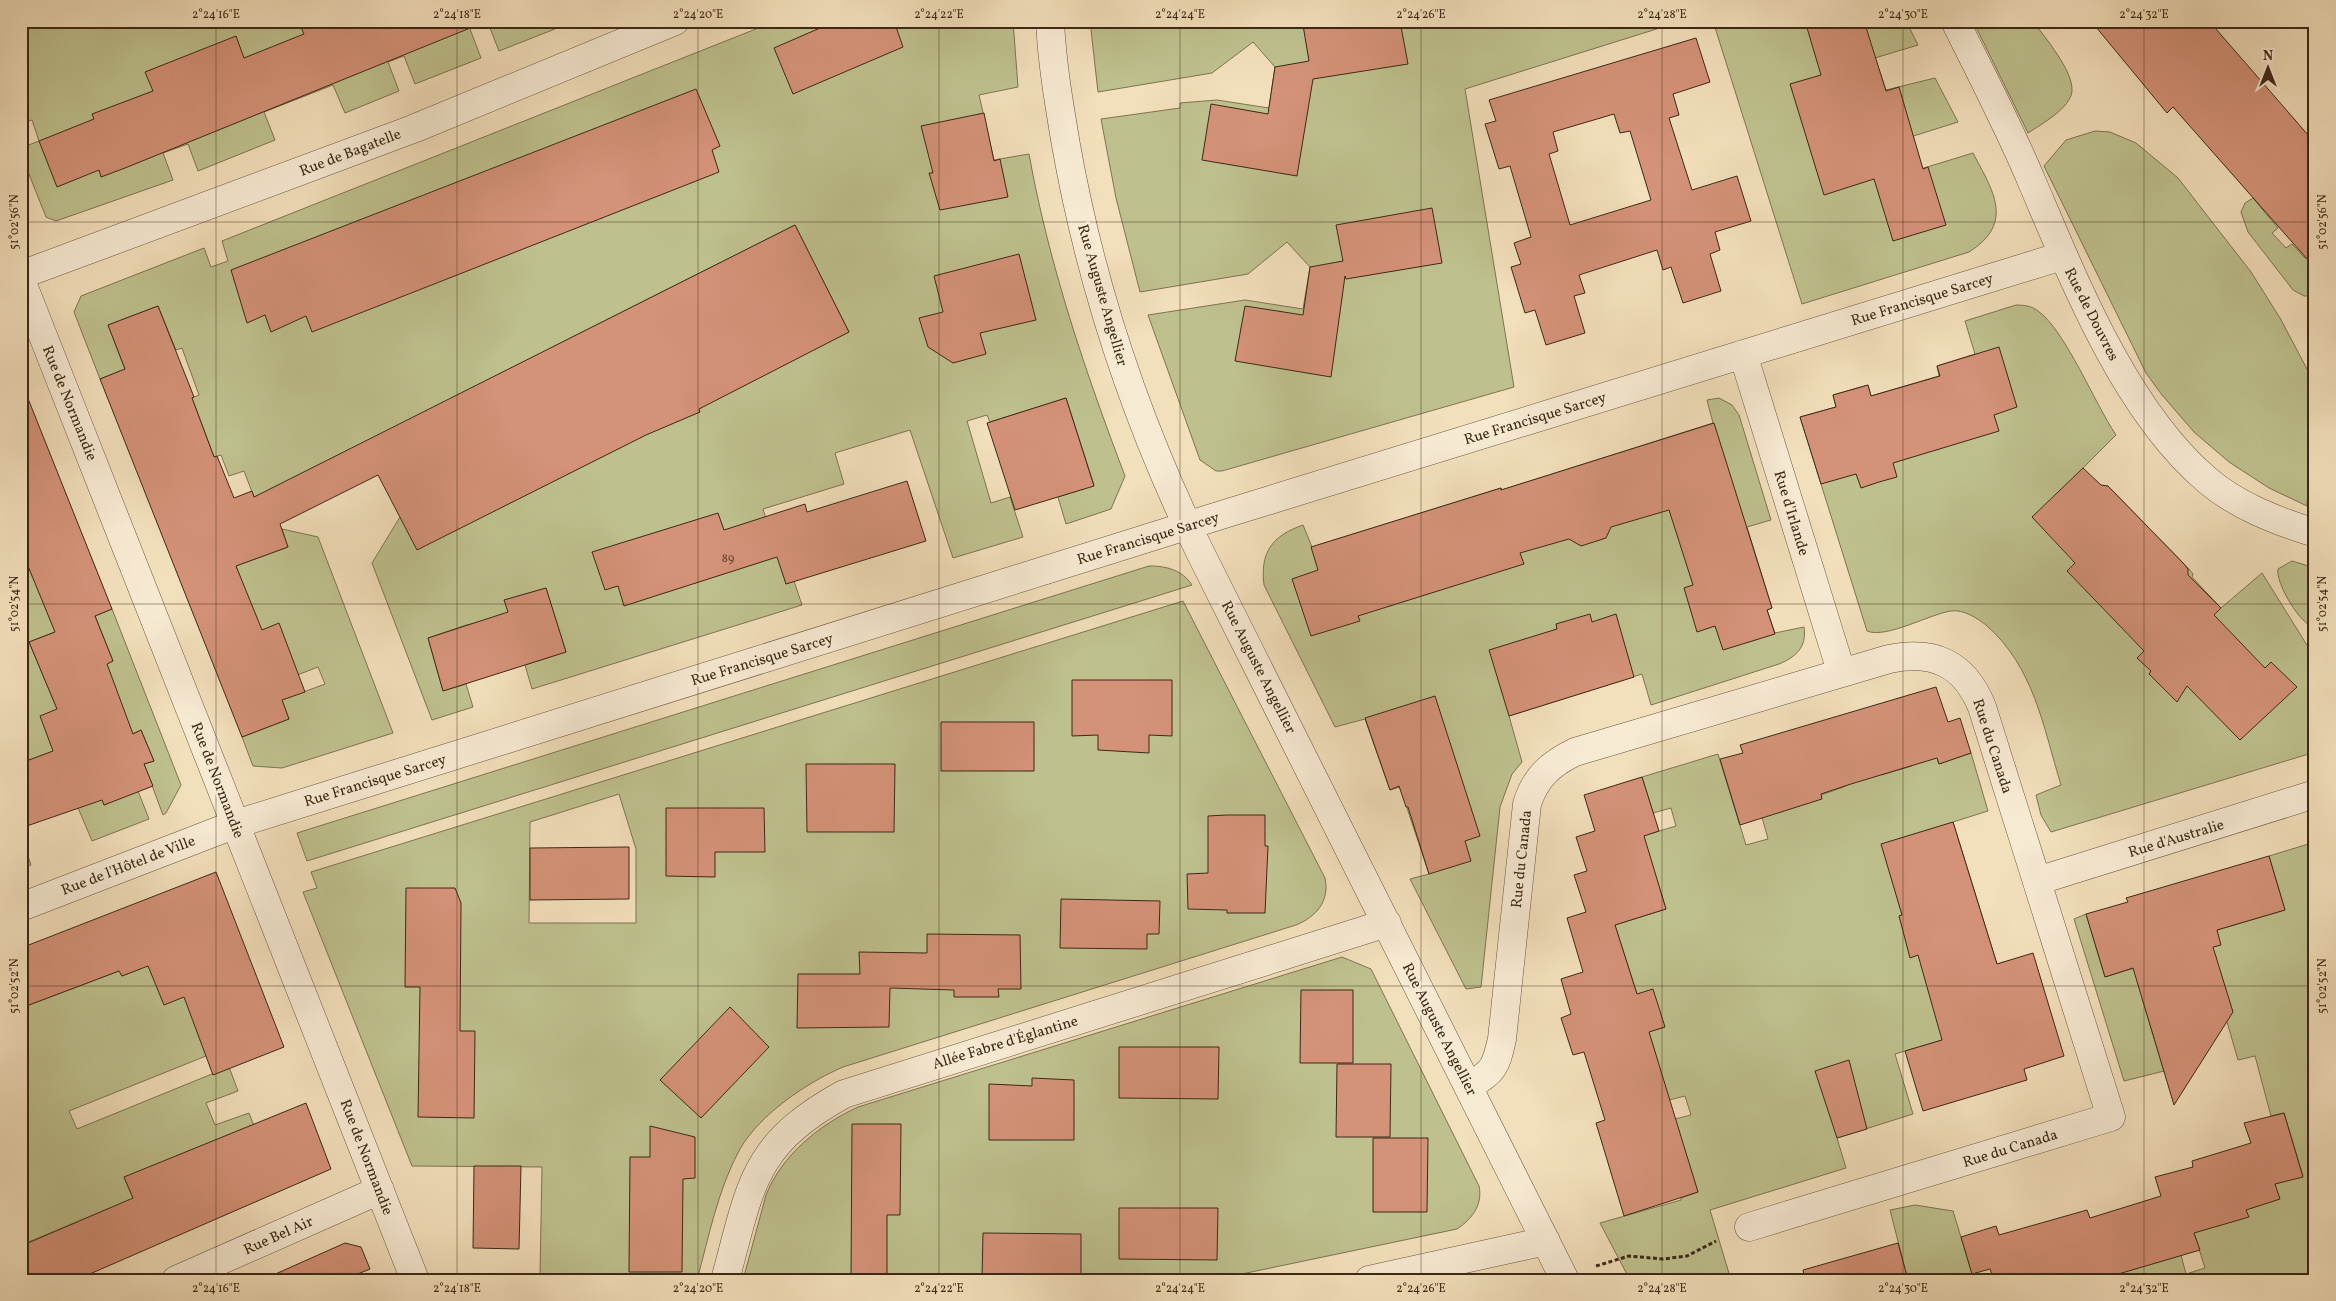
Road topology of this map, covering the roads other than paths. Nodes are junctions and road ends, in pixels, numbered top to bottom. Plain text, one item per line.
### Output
1 (675, 21) edge
2 (1050, 21) edge
3 (1954, 21) edge
4 (2062, 256) junction
5 (21, 275) edge
6 (21, 280) edge
7 (1744, 354) junction
8 (1187, 526) junction
9 (2315, 533) edge
10 (1841, 672) junction
11 (2315, 794) edge
12 (236, 824) junction
13 (2037, 881) junction
14 (21, 907) edge
15 (1387, 923) junction
16 (1469, 1086) junction
17 (380, 1190) junction
18 (1749, 1227) road end
19 (1546, 1241) junction
20 (176, 1280) edge
21 (415, 1280) edge
22 (725, 1280) edge
23 (1369, 1280) edge
24 (1565, 1280) edge

1 - 5 street, Rue de Bagatelle
2 - 8 street, Rue Auguste Angellier
3 - 4 street, Rue de Douvres
4 - 7 street, Rue Francisque Sarcey
4 - 9 street, Rue de Douvres
6 - 12 street, Rue de Normandie
7 - 8 street, Rue Francisque Sarcey
7 - 10 street, Rue d'Irlande
8 - 12 street, Rue Francisque Sarcey
8 - 15 street, Rue Auguste Angellier
10 - 13 street, Rue du Canada
10 - 16 street, Rue du Canada
11 - 13 street, Rue d'Australie
12 - 14 street, Rue de l'Hôtel de Ville
12 - 17 street, Rue de Normandie
13 - 18 street, Rue du Canada
15 - 16 street, Rue Auguste Angellier
15 - 22 street, Allée Fabre d'Églantine
16 - 19 street, Rue Auguste Angellier
17 - 20 street, Rue Bel Air
17 - 21 street, Rue de Normandie
19 - 23 street
19 - 24 street, Rue Auguste Angellier

